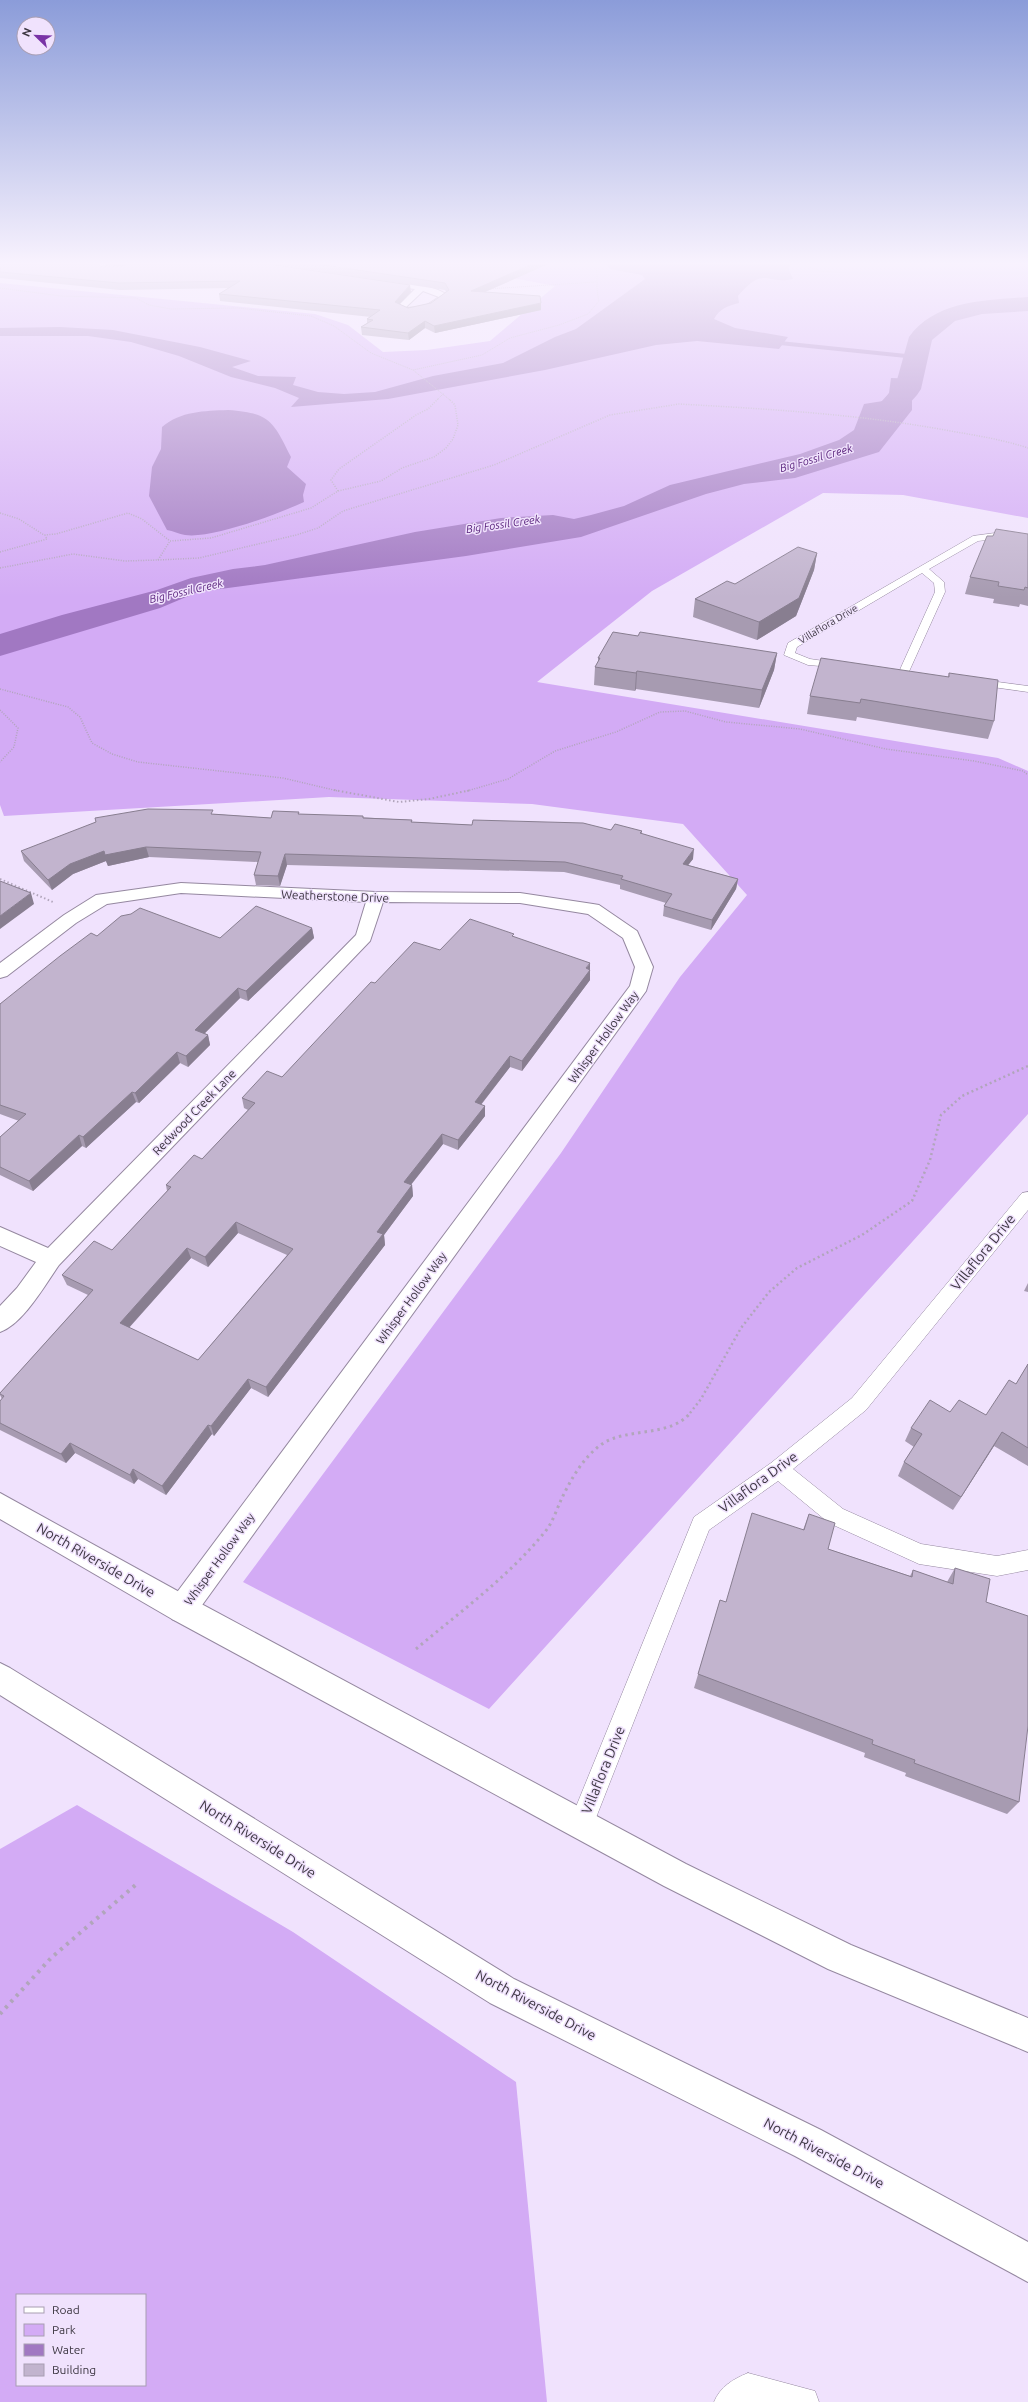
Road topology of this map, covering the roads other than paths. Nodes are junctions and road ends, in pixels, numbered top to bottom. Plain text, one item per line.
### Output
1 (1028, 538) edge
2 (922, 568) junction
3 (855, 668) edge
4 (890, 672) edge
5 (966, 681) edge
6 (1028, 689) edge
7 (376, 897) junction
8 (0, 972) edge
9 (640, 987) joint
10 (1028, 1198) edge
11 (0, 1236) edge
12 (51, 1259) junction
13 (0, 1322) edge
14 (778, 1469) junction
15 (0, 1505) edge
16 (1028, 1560) edge
17 (182, 1609) junction
18 (0, 1678) edge
19 (581, 1824) junction
20 (1028, 2035) edge
21 (1028, 2263) edge
22 (729, 2402) edge
23 (804, 2402) edge

1 - 2 lane, Villaflora Drive
2 - 3 lane, Villaflora Drive
2 - 4 lane
5 - 6 lane
7 - 8 street, Weatherstone Drive
7 - 9 street, Weatherstone Drive
7 - 12 street, Redwood Creek Lane
9 - 17 street, Whisper Hollow Way
10 - 14 lane, Villaflora Drive
11 - 12 street
12 - 13 street, Redwood Creek Lane
14 - 16 lane
14 - 19 lane, Villaflora Drive
15 - 17 street, North Riverside Drive
17 - 19 street, North Riverside Drive
18 - 21 street, North Riverside Drive
19 - 20 street, North Riverside Drive
22 - 23 lane

